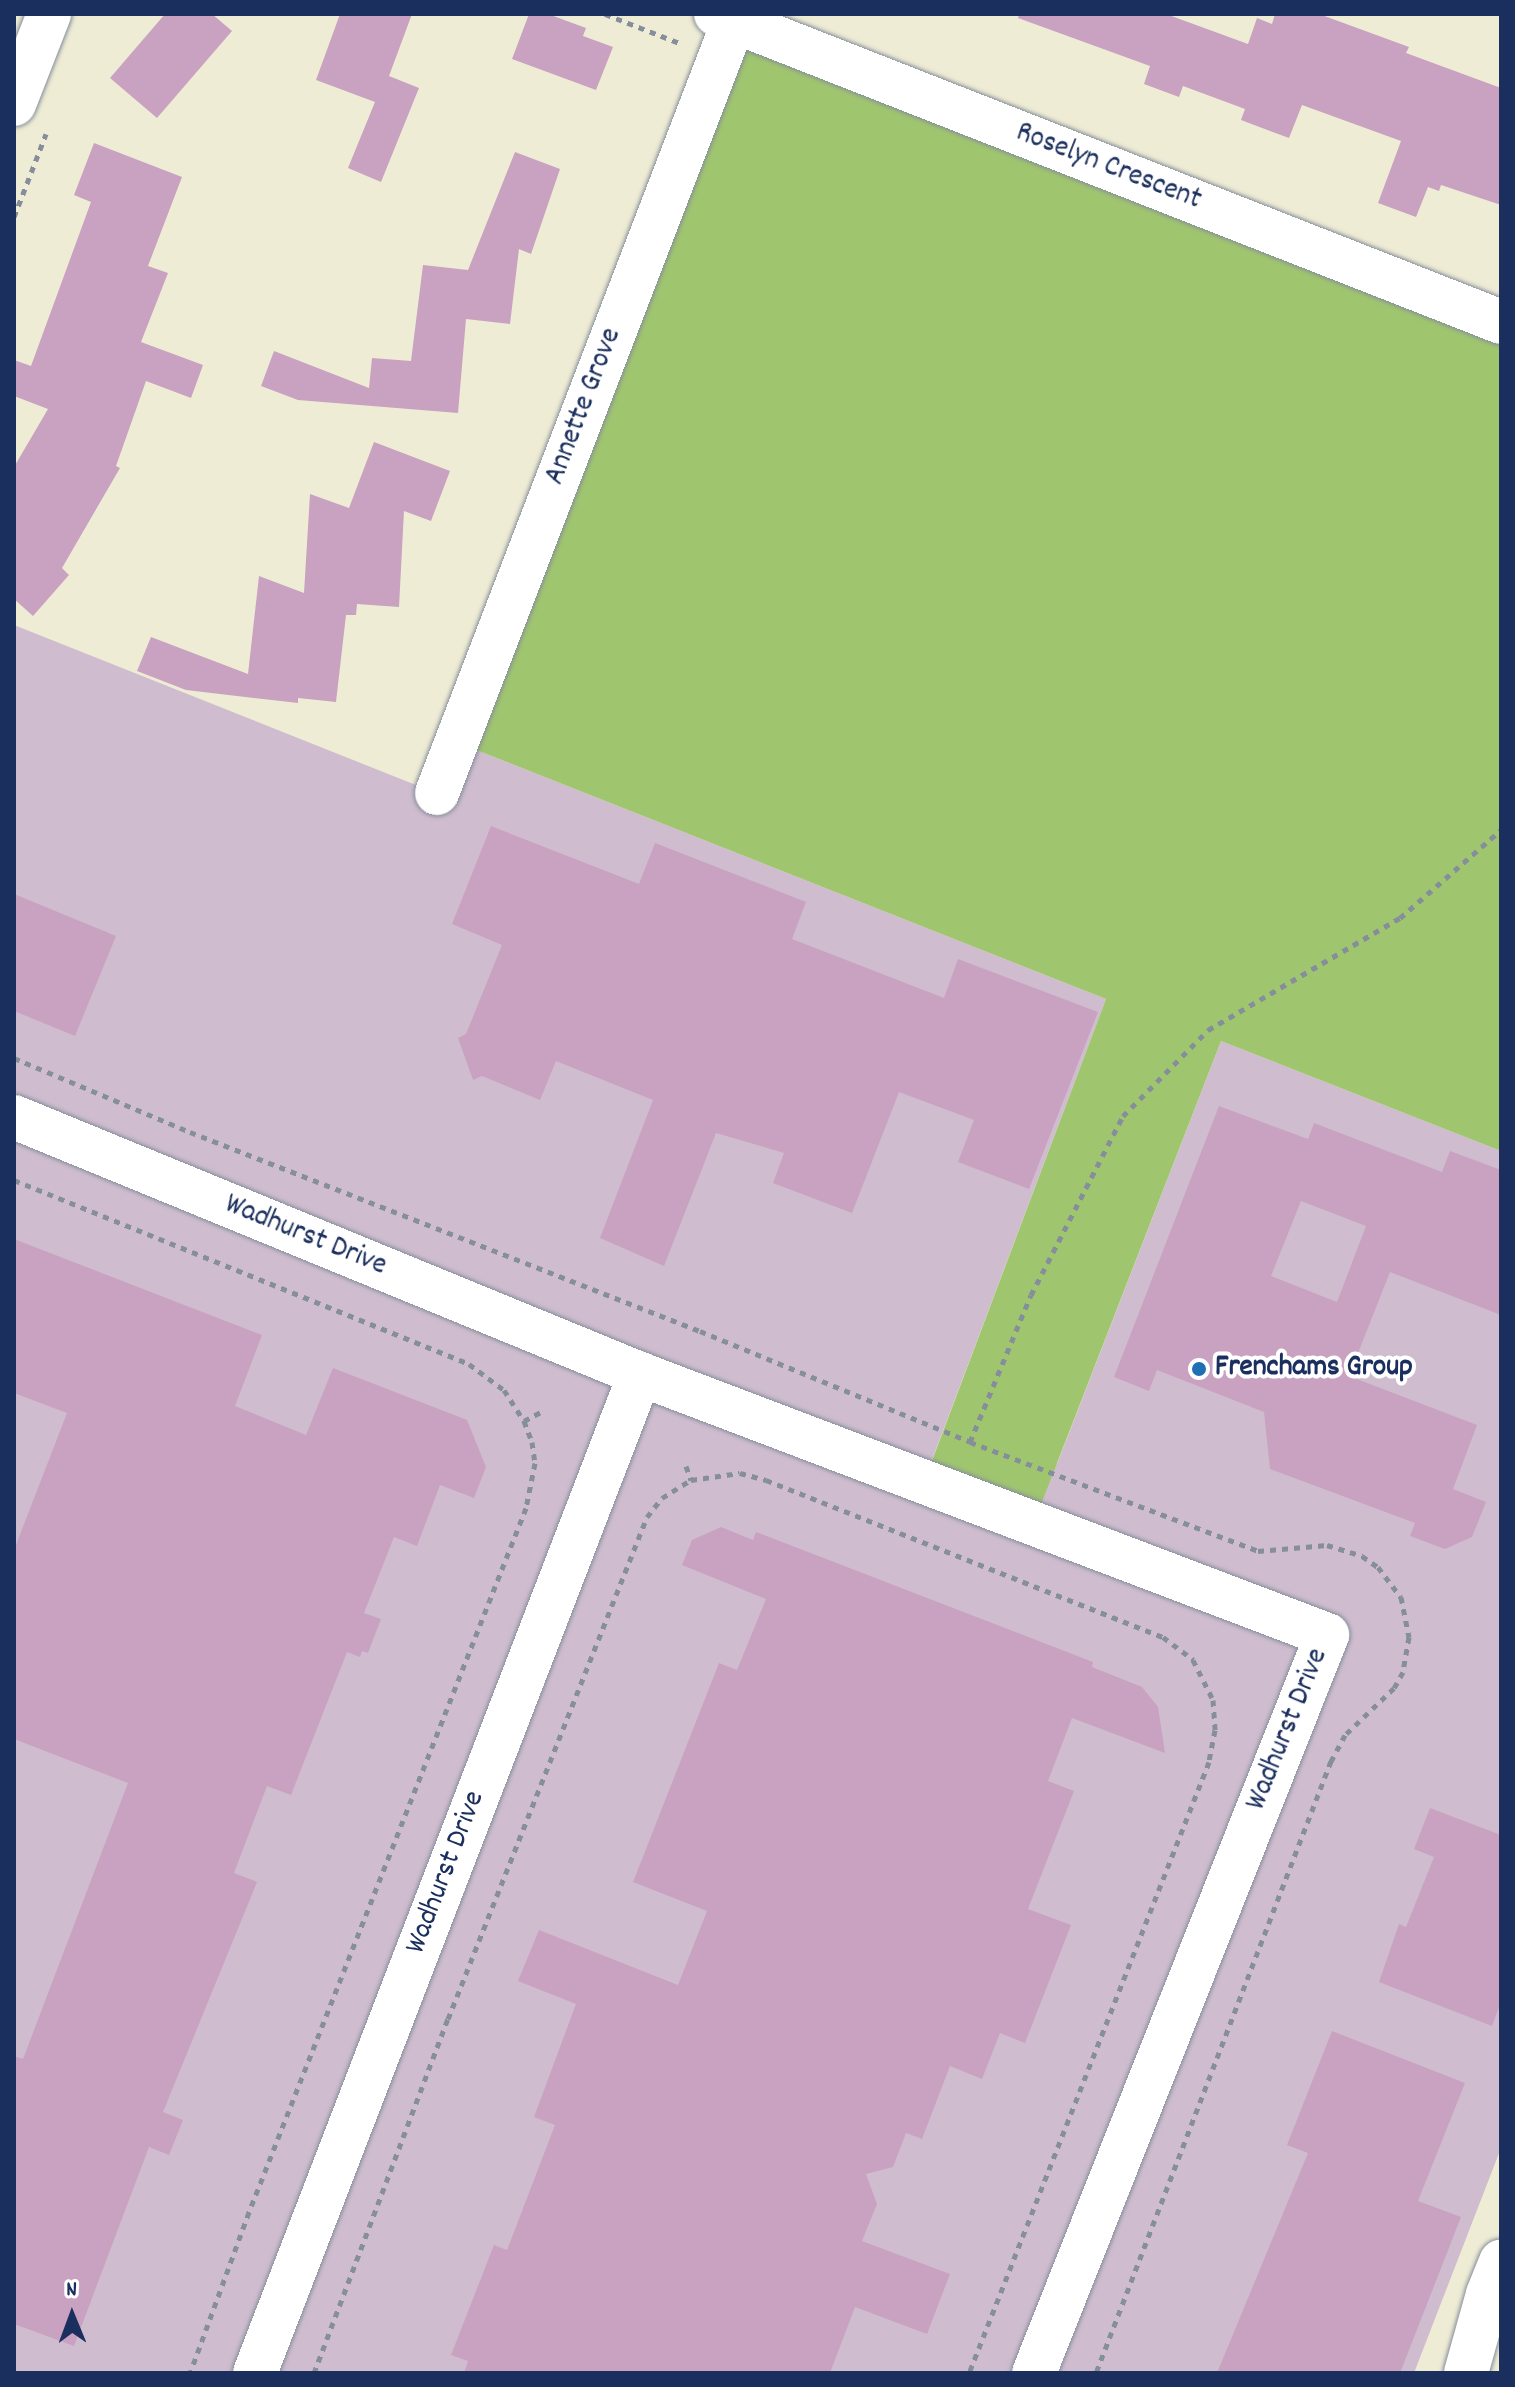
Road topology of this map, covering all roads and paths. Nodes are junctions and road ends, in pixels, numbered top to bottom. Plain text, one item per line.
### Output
1 (49, 14) edge
2 (605, 14) edge
3 (725, 18) edge
4 (681, 43) dead end
5 (14, 104) edge
6 (1501, 322) edge
7 (437, 793) dead end
8 (1501, 830) edge
9 (14, 1058) edge
10 (14, 1117) edge
11 (14, 1180) edge
12 (640, 1374) junction
13 (541, 1412) dead end
14 (524, 1421) junction
15 (970, 1442) junction
16 (686, 1466) dead end
17 (691, 1480) junction
18 (1501, 2262) edge
19 (190, 2373) edge
20 (255, 2373) edge
21 (314, 2373) edge
22 (969, 2373) edge
23 (1034, 2373) edge
24 (1096, 2373) edge
25 (1466, 2373) edge

1 - 5 street
2 - 4 path
3 - 6 street, Roselyn Crescent
3 - 7 street, Annette Grove
8 - 15 path
9 - 15 path
10 - 12 street, Wadhurst Drive
11 - 14 path
12 - 20 street, Wadhurst Drive
12 - 23 street, Wadhurst Drive
13 - 14 path
14 - 19 path
15 - 24 path
16 - 17 path
17 - 21 path
17 - 22 path
18 - 25 street

